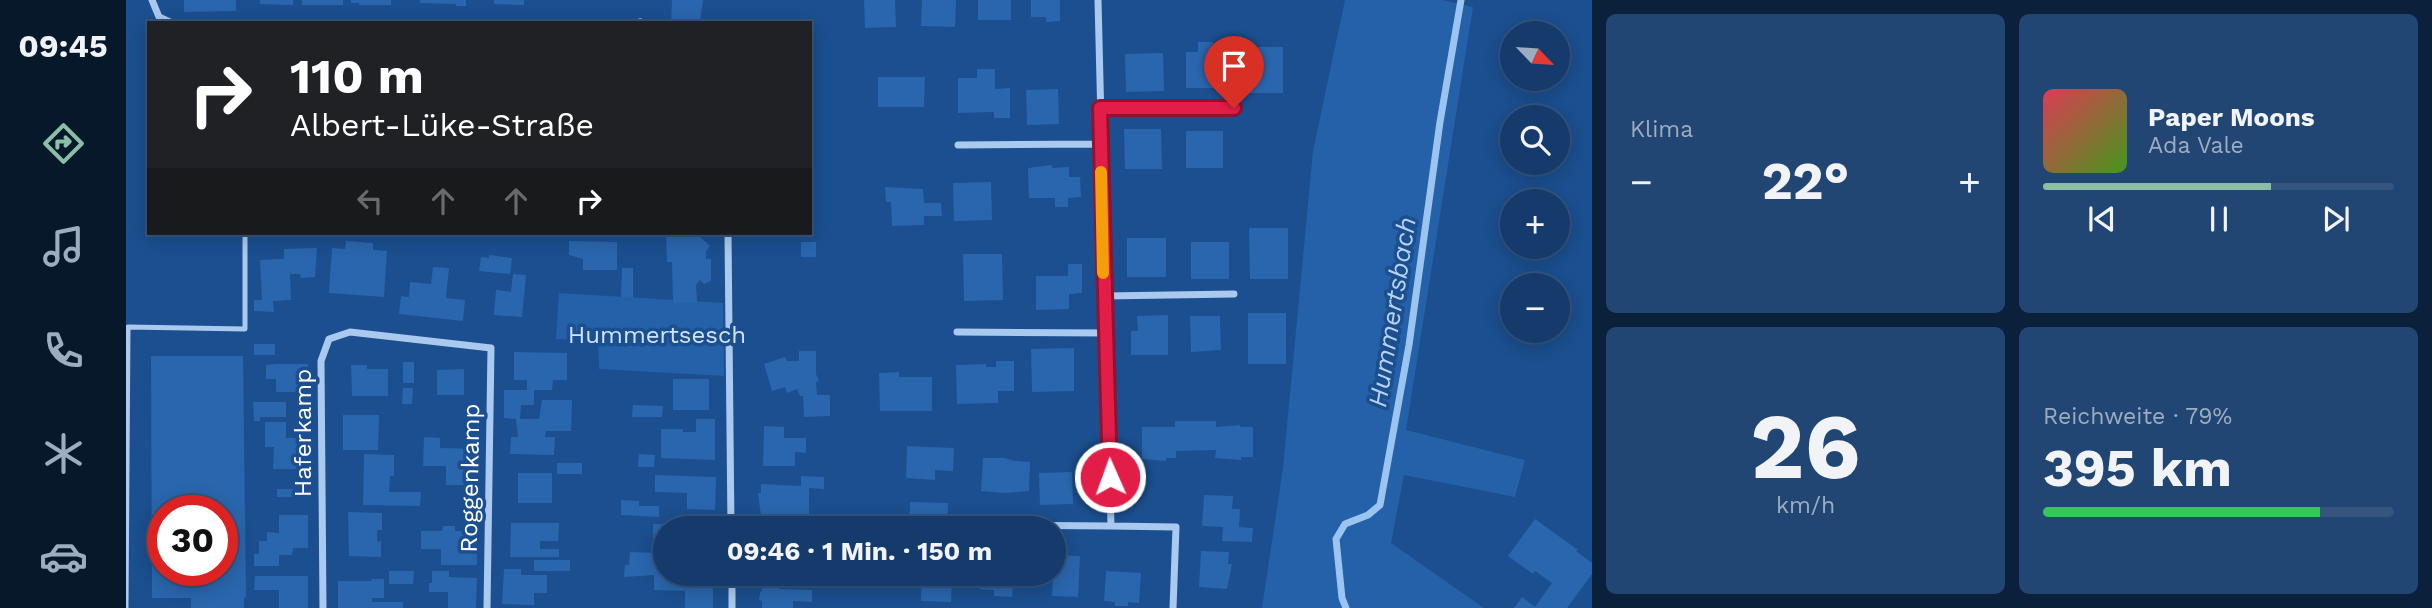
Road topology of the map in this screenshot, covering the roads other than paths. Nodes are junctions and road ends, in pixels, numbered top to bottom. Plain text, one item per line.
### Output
1 (152, 0) edge
2 (1098, 0) edge
3 (168, 21) edge
4 (1100, 108) junction
5 (1234, 108) dead end
6 (1100, 144) junction
7 (958, 145) dead end
8 (245, 235) edge
9 (728, 235) edge
10 (1234, 294) dead end
11 (1104, 296) junction
12 (957, 332) dead end
13 (1105, 333) junction
14 (491, 348) joint
15 (731, 516) edge
16 (1066, 526) edge
17 (1111, 526) junction
18 (732, 586) edge
19 (126, 608) edge
20 (323, 608) edge
21 (487, 608) edge
22 (732, 608) edge
23 (1173, 608) edge

1 - 3 street
2 - 4 street
4 - 5 street
4 - 6 street
6 - 7 street
6 - 11 street
8 - 19 lane
9 - 15 street
10 - 11 street
11 - 13 street
12 - 13 street
13 - 17 street
14 - 20 street, Haferkamp
14 - 21 street, Roggenkamp
16 - 17 street
17 - 23 street
18 - 22 street

